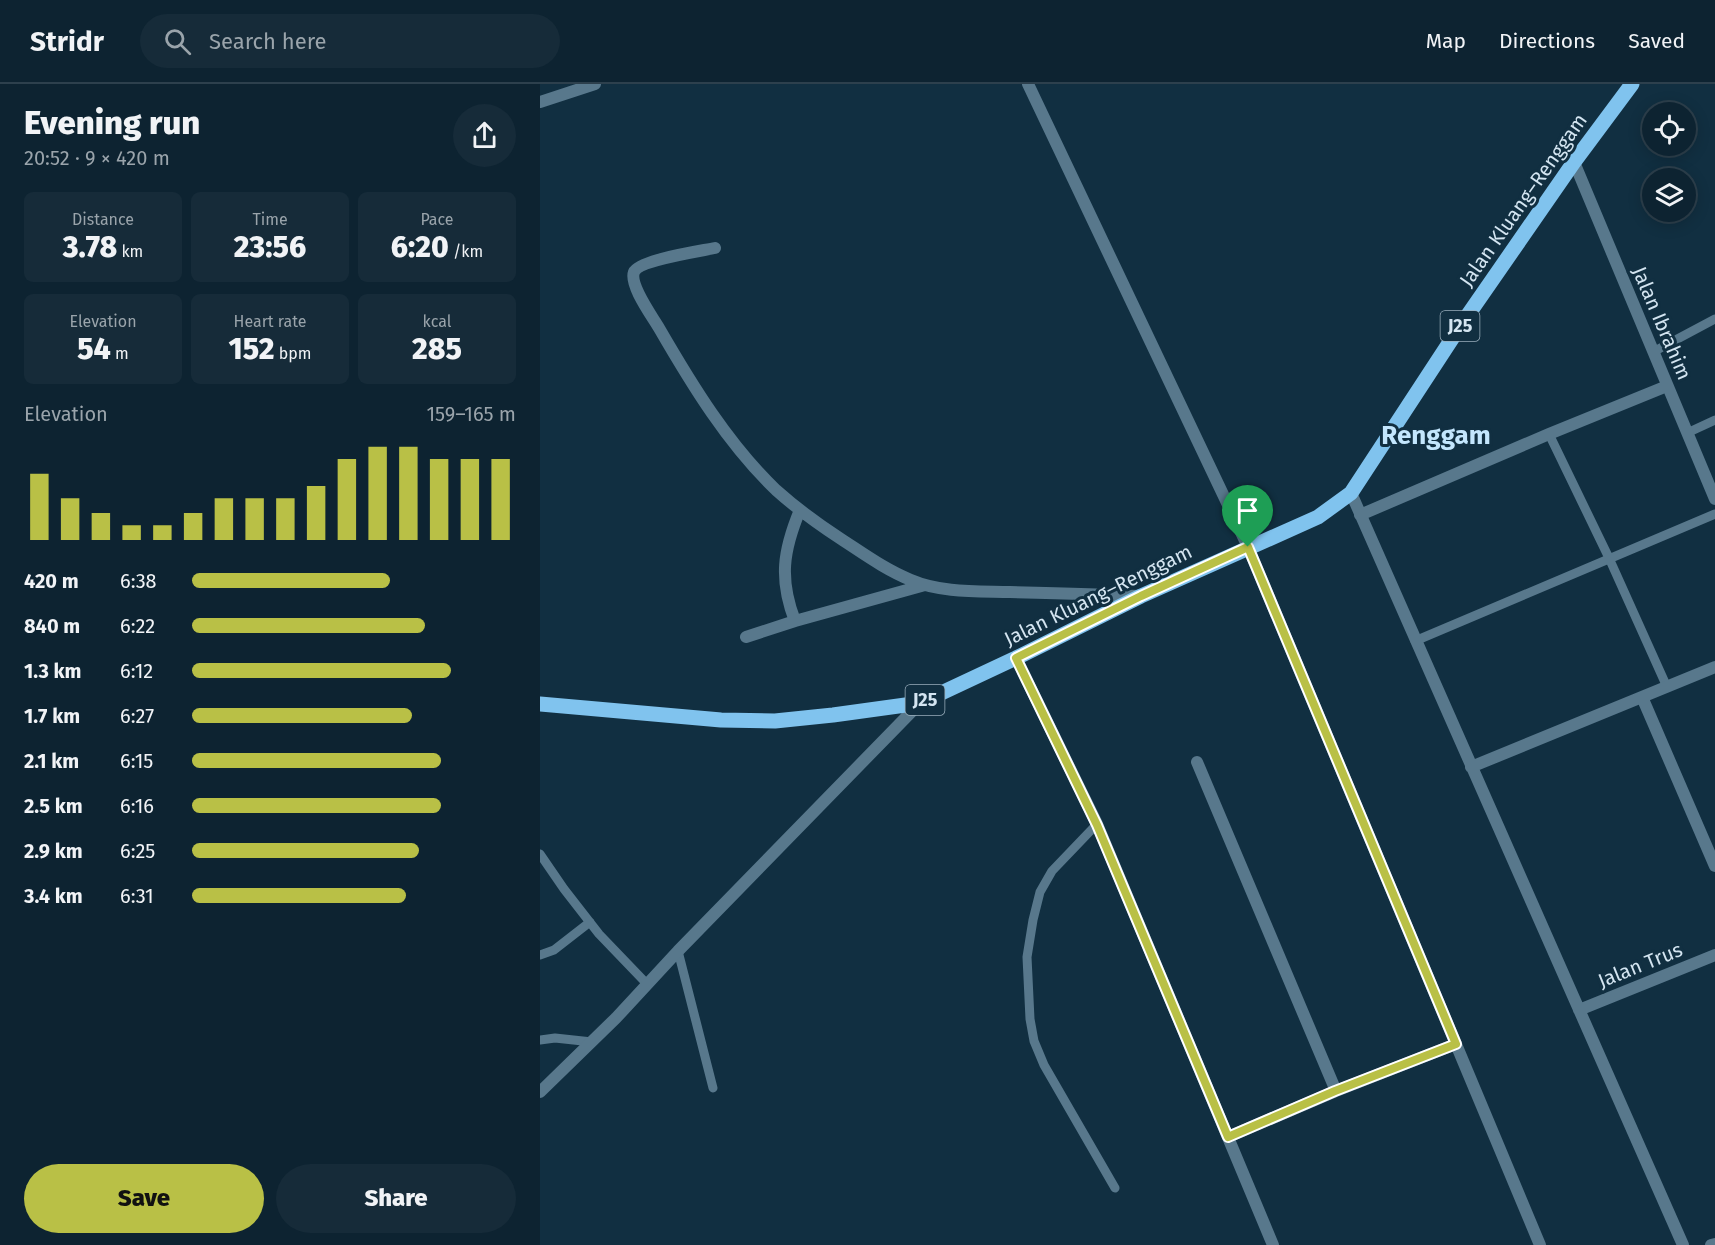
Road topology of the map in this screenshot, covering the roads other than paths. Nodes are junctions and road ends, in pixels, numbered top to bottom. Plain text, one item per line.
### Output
1 (595, 84) edge
2 (1028, 84) edge
3 (1632, 84) edge
4 (540, 102) edge
5 (1574, 162) junction
6 (716, 248) dead end
7 (1715, 319) edge
8 (1653, 352) junction
9 (1667, 386) junction
10 (1715, 420) edge
11 (1688, 433) junction
12 (1549, 434) junction
13 (1351, 493) junction
14 (1715, 499) edge
15 (800, 510) junction
16 (1715, 514) edge
17 (1360, 515) junction
18 (1248, 547) junction
19 (1609, 558) junction
20 (925, 585) junction
21 (1141, 596) junction
22 (795, 621) junction
23 (746, 637) dead end
24 (1415, 641) junction
25 (1016, 658) junction
26 (1715, 667) edge
27 (1666, 687) junction
28 (1642, 697) junction
29 (920, 703) junction
30 (540, 704) edge
31 (1197, 762) dead end
32 (1471, 767) junction
33 (1097, 825) junction
34 (540, 854) edge
35 (1715, 866) edge
36 (590, 922) junction
37 (678, 951) junction
38 (540, 956) edge
39 (1715, 956) edge
40 (647, 984) junction
41 (1579, 1010) junction
42 (540, 1040) edge
43 (592, 1042) junction
44 (1456, 1044) junction
45 (713, 1088) dead end
46 (1335, 1091) junction
47 (540, 1092) edge
48 (1228, 1137) junction
49 (1115, 1188) dead end
50 (1273, 1245) edge
51 (1540, 1245) edge
52 (1683, 1245) edge

1 - 4 street
2 - 18 street
3 - 5 main road, Jalan Kluang–Renggam / J25
5 - 8 street, Jalan Ibrahim
5 - 13 main road, Jalan Kluang–Renggam / J25
6 - 15 street
7 - 8 lane
8 - 9 street, Jalan Ibrahim
9 - 11 street, Jalan Ibrahim
9 - 12 street
10 - 11 lane
11 - 14 street, Jalan Ibrahim
12 - 17 street
12 - 19 lane
13 - 17 street
13 - 18 main road, Jalan Kluang–Renggam / J25
15 - 20 street
15 - 22 street
16 - 19 lane
17 - 24 street
18 - 21 main road, Jalan Kluang–Renggam / J25
18 - 44 street
19 - 24 lane
19 - 27 lane
20 - 21 street
20 - 22 street
21 - 25 main road, Jalan Kluang–Renggam / J25
22 - 23 street
24 - 32 street
25 - 29 main road, Jalan Kluang–Renggam / J25
25 - 33 street
26 - 27 street
27 - 28 street
28 - 32 street
28 - 35 street
29 - 30 main road, Jalan Kluang–Renggam / J25
29 - 37 street
31 - 46 street
32 - 41 street
33 - 48 street
33 - 49 lane
34 - 36 lane
36 - 38 lane
36 - 40 lane
37 - 40 street
37 - 45 lane
39 - 41 street, Jalan Trus
40 - 43 street
41 - 52 street
42 - 43 lane
43 - 47 street
44 - 46 street
44 - 51 street
46 - 48 street
48 - 50 street

